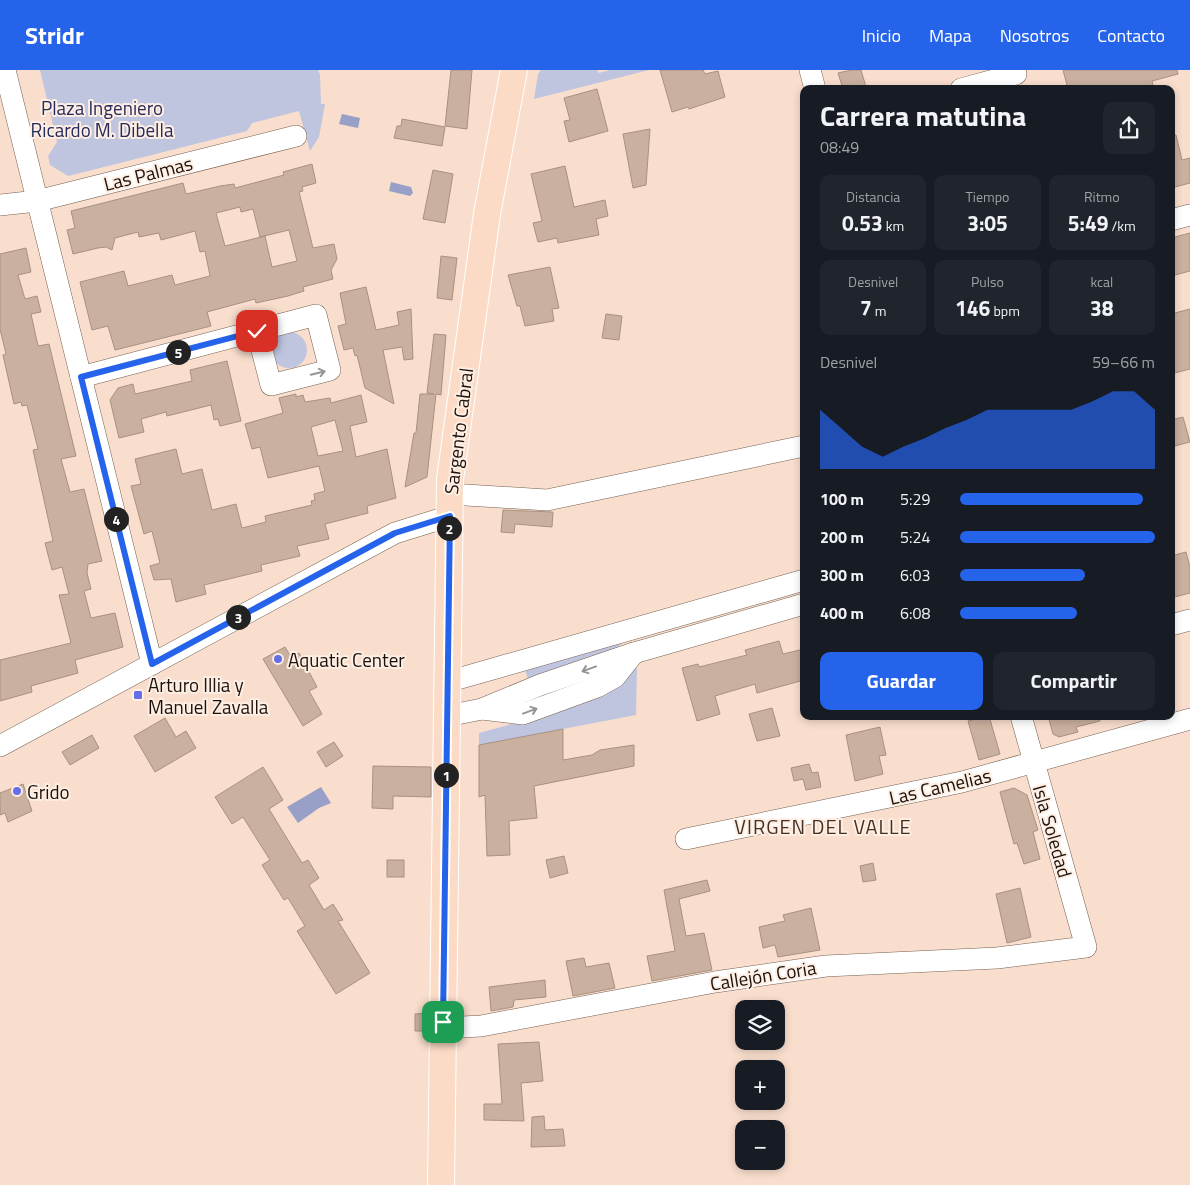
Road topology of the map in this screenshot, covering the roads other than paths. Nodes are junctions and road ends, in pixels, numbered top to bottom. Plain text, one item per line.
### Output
1 (5, 70) edge
2 (514, 70) edge
3 (810, 70) edge
4 (1016, 74) dead end
5 (980, 77) edge
6 (813, 85) edge
7 (967, 85) edge
8 (296, 136) dead end
9 (37, 201) junction
10 (0, 205) edge
11 (1190, 215) edge
12 (1175, 219) edge
13 (257, 331) dead end
14 (81, 377) junction
15 (800, 447) edge
16 (450, 505) junction
17 (800, 581) edge
18 (800, 605) edge
19 (1190, 620) edge
20 (1175, 624) edge
21 (152, 664) junction
22 (447, 682) junction
23 (447, 716) junction
24 (1190, 718) edge
25 (1022, 720) edge
26 (0, 746) edge
27 (1034, 763) junction
28 (686, 839) dead end
29 (1086, 947) joint
30 (443, 1028) junction
31 (441, 1185) edge

1 - 9 street
2 - 16 main road, Sargento Cabral
3 - 6 street
4 - 5 street
5 - 7 street
8 - 9 street, Las Palmas
9 - 10 street, Las Palmas
9 - 14 street
11 - 12 street
13 - 14 street
14 - 21 street
15 - 16 street
16 - 21 street
16 - 22 main road, Sargento Cabral
17 - 22 street
18 - 23 street
19 - 20 street
21 - 26 street
22 - 23 main road, Sargento Cabral
23 - 30 main road, Sargento Cabral
24 - 27 street, Las Camelias
25 - 27 street, Isla Soledad
27 - 28 street, Las Camelias
27 - 29 street, Isla Soledad
29 - 30 street, Callejón Coria
30 - 31 main road, Sargento Cabral

